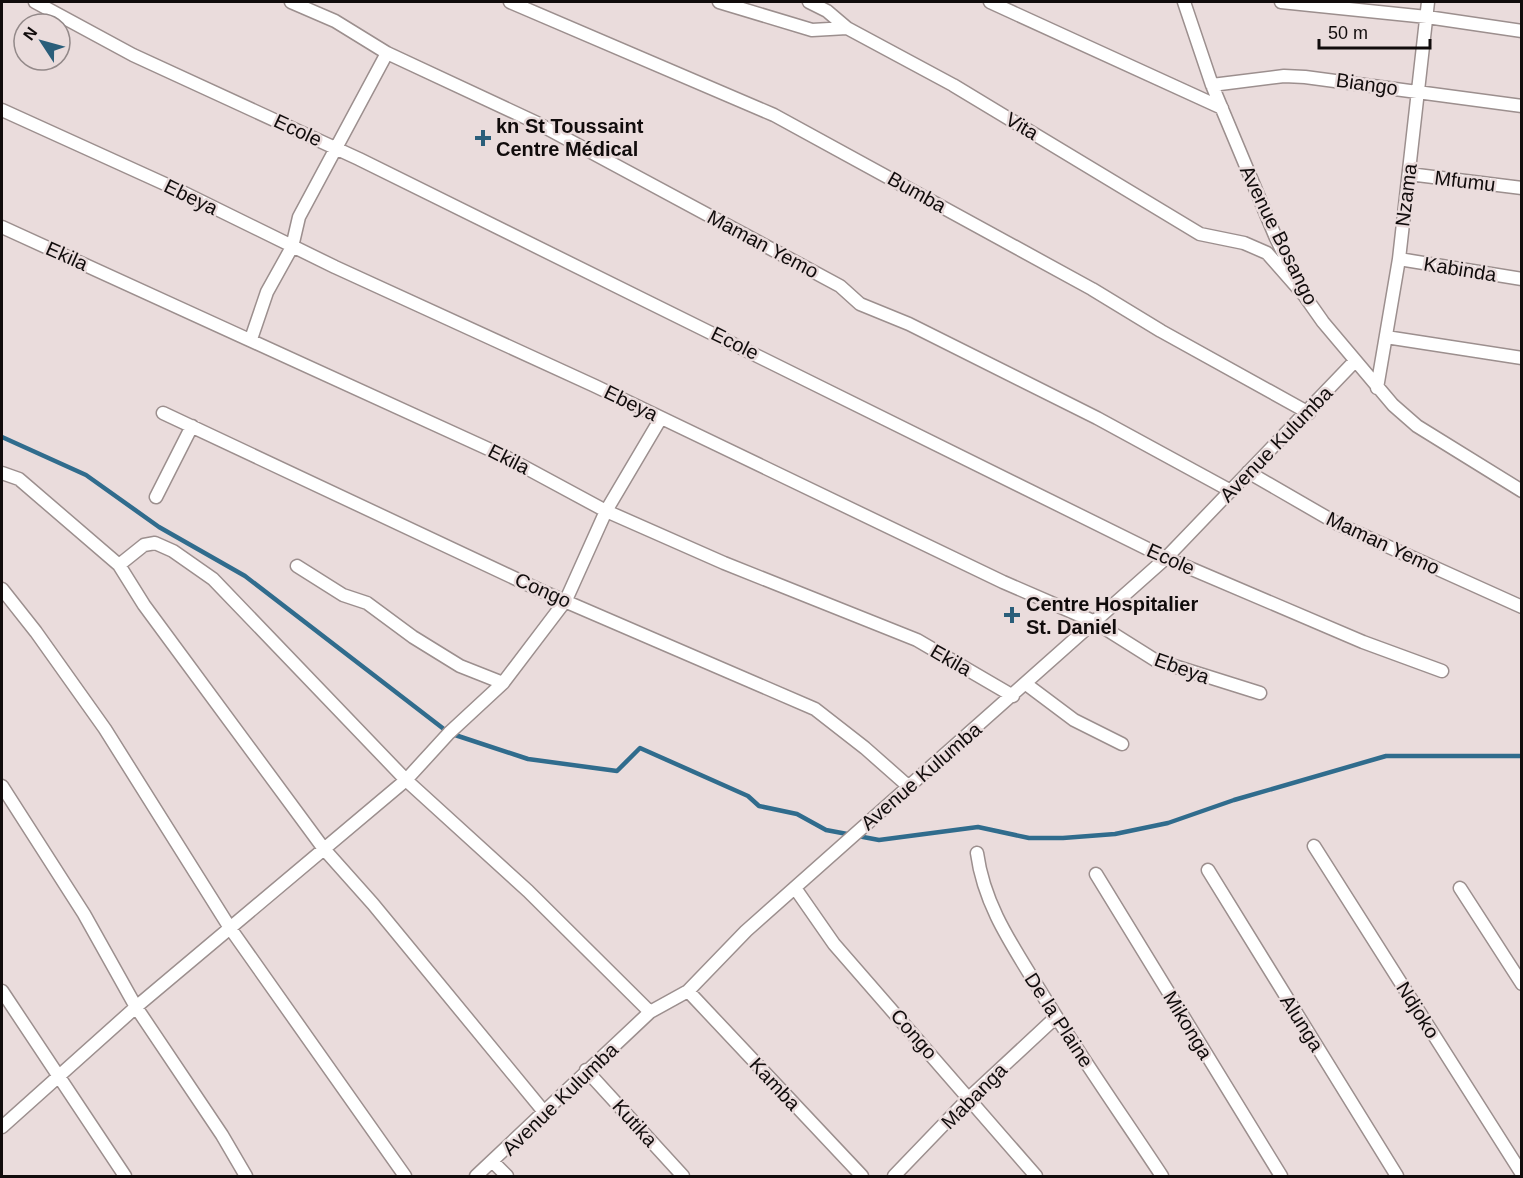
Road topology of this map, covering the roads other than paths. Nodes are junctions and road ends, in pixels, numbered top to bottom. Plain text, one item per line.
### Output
1 (35, 2) edge
2 (291, 2) edge
3 (510, 2) edge
4 (719, 2) edge
5 (809, 2) edge
6 (990, 2) edge
7 (1184, 2) edge
8 (1281, 2) edge
9 (1428, 2) edge
10 (1426, 17) junction
11 (847, 28) junction
12 (1521, 32) edge
13 (387, 53) junction
14 (1212, 85) junction
15 (1419, 91) junction
16 (1521, 106) edge
17 (1222, 108) junction
18 (2, 110) edge
19 (336, 148) junction
20 (1409, 174) junction
21 (1521, 188) edge
22 (2, 227) edge
23 (292, 246) junction
24 (1399, 259) junction
25 (1521, 279) edge
26 (1304, 295) junction
27 (1386, 337) junction
28 (251, 339) junction
29 (1521, 358) edge
30 (1355, 361) junction
31 (1377, 388) junction
32 (164, 413) dead end
33 (1309, 413) junction
34 (661, 418) junction
35 (192, 426) junction
36 (1248, 472) junction
37 (2, 473) edge
38 (1231, 491) junction
39 (1521, 491) edge
40 (156, 497) dead end
41 (606, 511) junction
42 (1166, 558) junction
43 (119, 565) junction
44 (297, 566) dead end
45 (2, 589) edge
46 (566, 600) junction
47 (1521, 607) edge
48 (1093, 621) junction
49 (1442, 671) dead end
50 (503, 683) junction
51 (1026, 684) junction
52 (1260, 693) dead end
53 (1013, 696) junction
54 (1122, 744) dead end
55 (406, 780) junction
56 (2, 786) edge
57 (908, 786) junction
58 (1314, 846) dead end
59 (324, 849) junction
60 (977, 853) dead end
61 (1208, 870) dead end
62 (1095, 874) dead end
63 (795, 888) junction
64 (1460, 888) dead end
65 (230, 928) junction
66 (1521, 984) edge
67 (2, 991) edge
68 (688, 991) junction
69 (136, 1007) junction
70 (650, 1012) junction
71 (1056, 1017) junction
72 (586, 1070) junction
73 (59, 1076) junction
74 (970, 1097) junction
75 (545, 1113) junction
76 (2, 1127) edge
77 (494, 1162) junction
78 (1521, 1174) edge
79 (125, 1176) edge
80 (246, 1176) edge
81 (405, 1176) edge
82 (476, 1176) edge
83 (507, 1176) edge
84 (683, 1176) edge
85 (862, 1176) edge
86 (894, 1176) edge
87 (1036, 1176) edge
88 (1162, 1176) edge
89 (1281, 1176) edge
90 (1397, 1176) edge

1 - 19 street, Ecole
2 - 13 street, Maman Yemo
3 - 33 street, Bumba
4 - 11 street
5 - 11 street, Vita
6 - 17 street
7 - 14 street, Avenue Bosango
8 - 10 street
9 - 10 street, Nzama
10 - 12 street
10 - 15 street, Nzama
11 - 26 street, Vita
13 - 19 street
13 - 38 street, Maman Yemo
14 - 15 street, Biango
14 - 17 street, Avenue Bosango
15 - 16 street, Biango
15 - 20 street, Nzama
17 - 26 street, Avenue Bosango
18 - 23 street, Ebeya
19 - 23 street
19 - 42 street, Ecole
20 - 21 street, Mfumu
20 - 24 street, Nzama
22 - 28 street, Ekila
23 - 28 street
23 - 34 street, Ebeya
24 - 25 street, Kabinda
24 - 27 street, Nzama
26 - 30 street, Avenue Bosango
27 - 29 street
27 - 31 street, Nzama
28 - 41 street, Ekila
30 - 31 street, Avenue Bosango
30 - 33 street, Avenue Kulumba
31 - 39 street, Avenue Bosango
32 - 35 street, Congo
33 - 36 street, Avenue Kulumba
34 - 41 street
34 - 48 street, Ebeya
35 - 40 street
35 - 46 street, Congo
36 - 38 street, Avenue Kulumba
36 - 47 street, Maman Yemo
37 - 43 street
38 - 42 street, Avenue Kulumba
41 - 46 street
41 - 53 street, Ekila
42 - 48 street, Avenue Kulumba
42 - 49 street, Ecole
43 - 55 street
43 - 59 street
44 - 50 street
45 - 65 street
46 - 50 street
46 - 57 street, Congo
48 - 51 street, Avenue Kulumba
48 - 52 street, Ebeya
50 - 55 street
51 - 53 street, Avenue Kulumba
51 - 54 street
53 - 57 street, Avenue Kulumba
55 - 59 street
55 - 70 street
56 - 69 street
57 - 63 street, Avenue Kulumba
58 - 78 street, Ndjoko
59 - 65 street
59 - 75 street
60 - 71 street, De la Plaine
61 - 90 street, Alunga
62 - 89 street, Mikonga
63 - 68 street, Avenue Kulumba
63 - 74 street, Congo
64 - 66 street
65 - 69 street
65 - 81 street
67 - 73 street
68 - 70 street, Avenue Kulumba
68 - 85 street, Kamba
69 - 73 street
69 - 80 street
70 - 72 street, Avenue Kulumba
71 - 74 street, Mabanga
71 - 88 street, De la Plaine
72 - 75 street, Avenue Kulumba
72 - 84 street, Kutika
73 - 76 street
73 - 79 street
74 - 86 street, Mabanga
74 - 87 street, Congo
75 - 77 street, Avenue Kulumba
77 - 82 street, Avenue Kulumba
77 - 83 street

